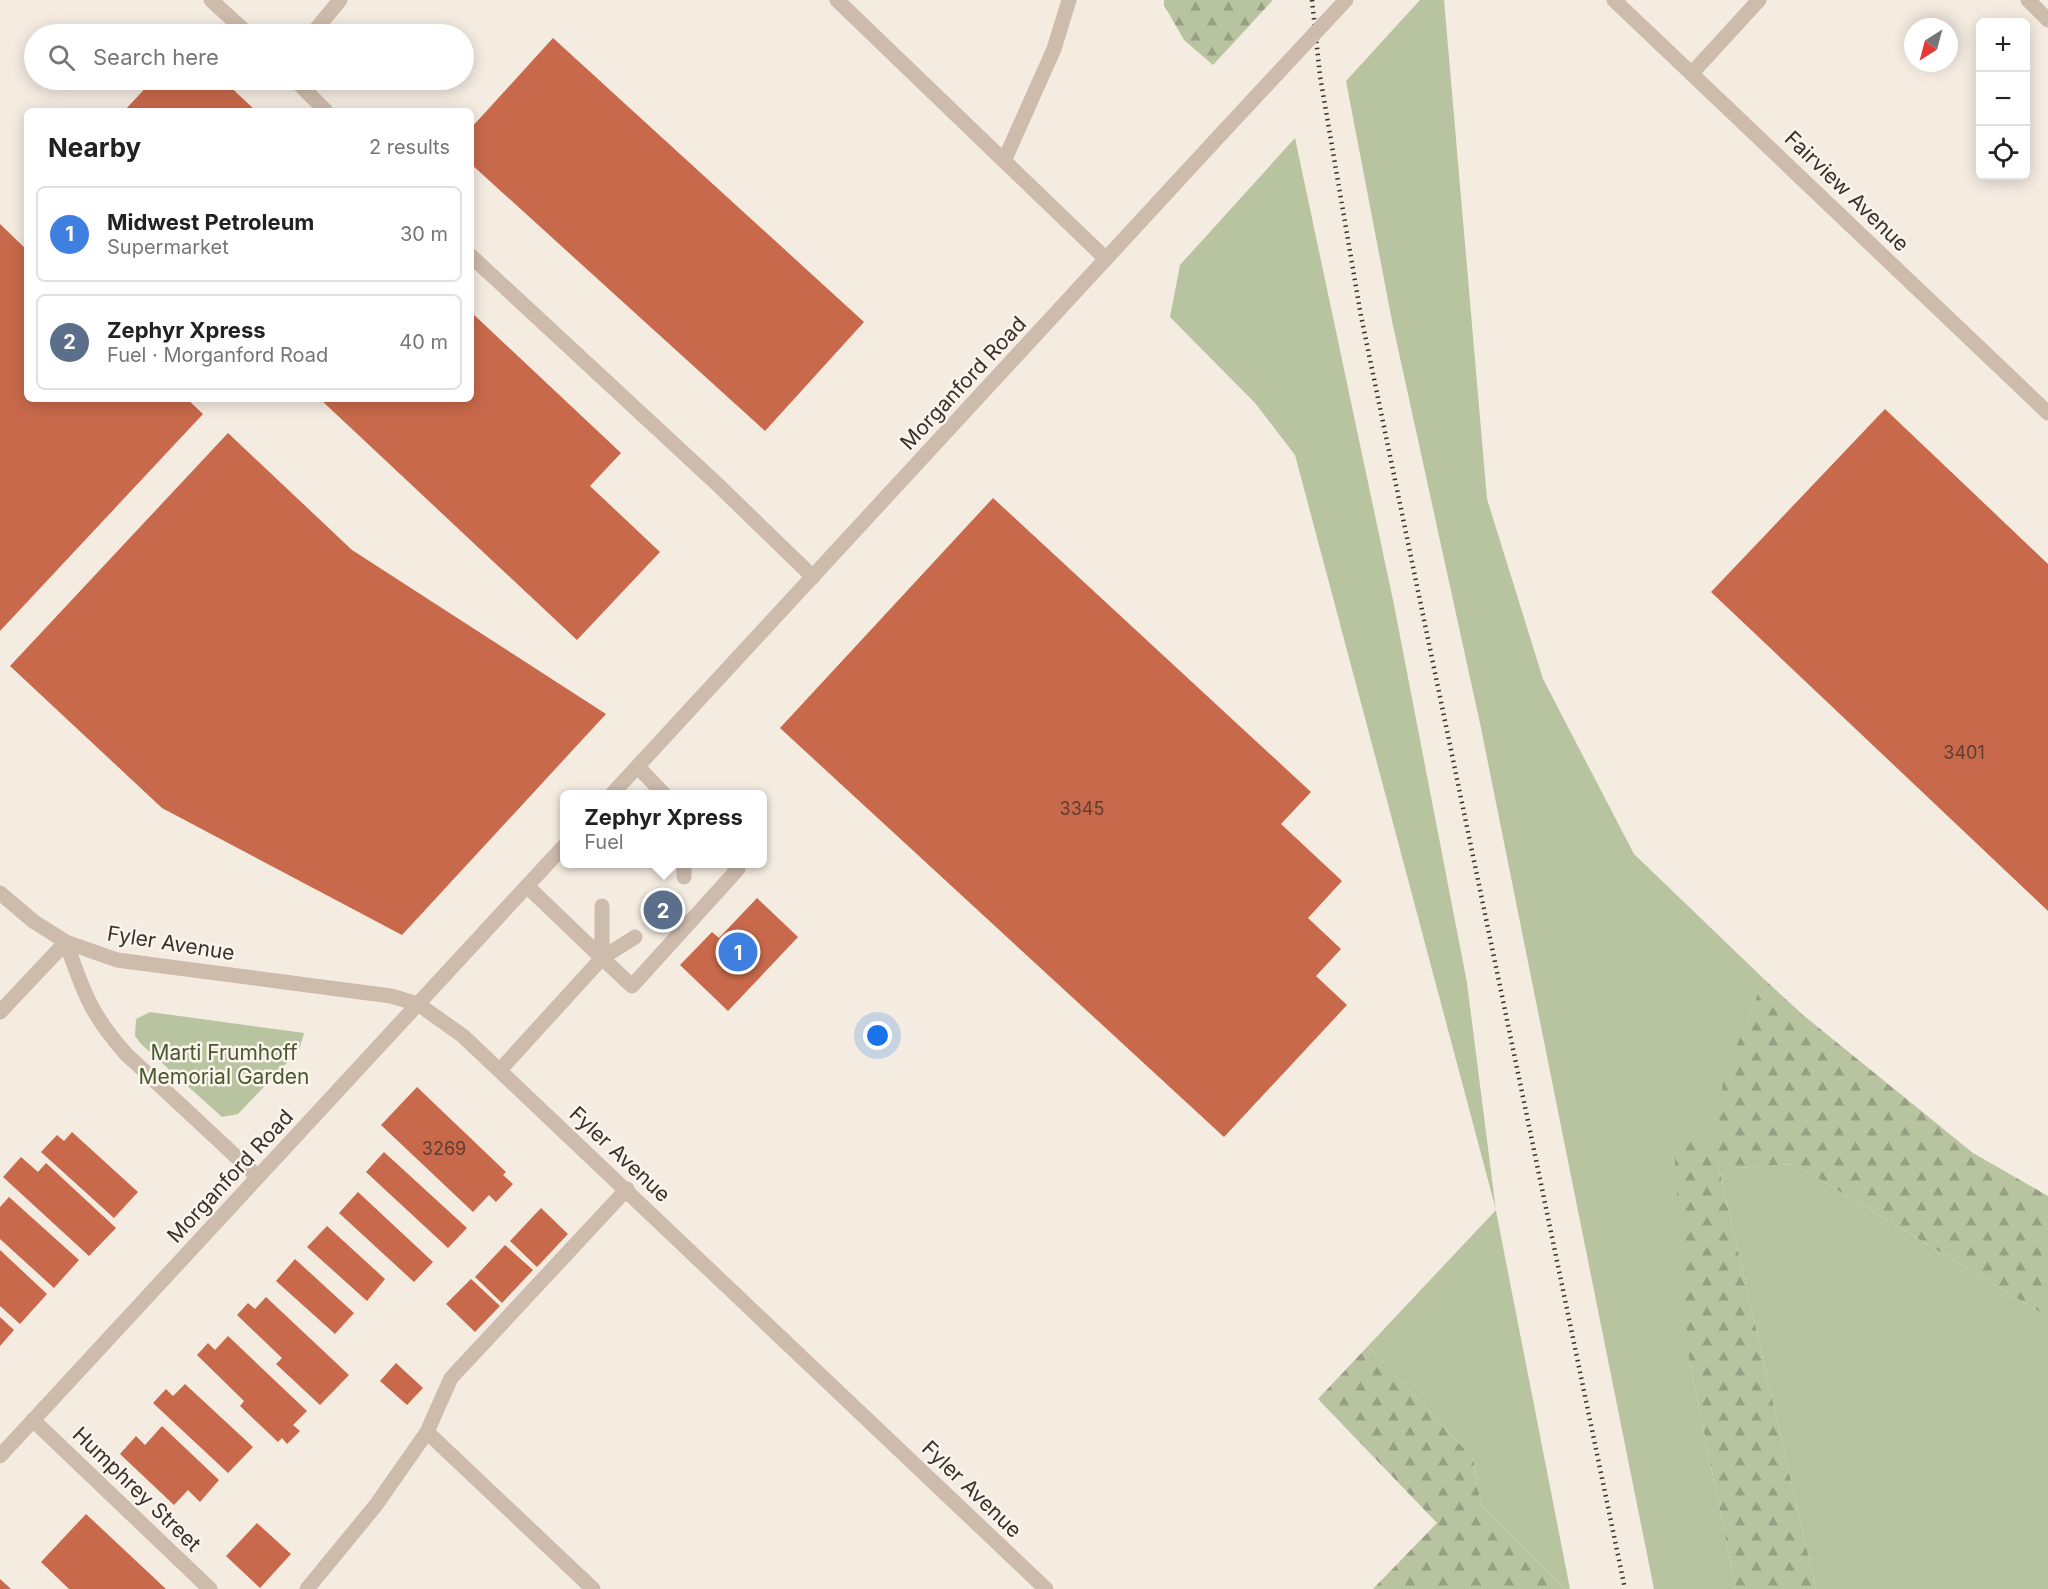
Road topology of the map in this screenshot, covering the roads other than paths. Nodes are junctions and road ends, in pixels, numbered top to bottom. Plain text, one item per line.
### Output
1 (211, 0) edge
2 (340, 0) edge
3 (837, 0) edge
4 (1069, 0) edge
5 (1346, 0) edge
6 (1614, 0) edge
7 (1759, 0) edge
8 (2028, 0) edge
9 (2048, 20) edge
10 (237, 24) edge
11 (320, 24) edge
12 (1693, 72) junction
13 (305, 90) edge
14 (323, 108) edge
15 (1004, 161) junction
16 (474, 259) edge
17 (1106, 259) junction
18 (2048, 413) edge
19 (813, 577) junction
20 (638, 766) junction
21 (616, 790) edge
22 (660, 790) edge
23 (560, 850) edge
24 (737, 868) edge
25 (527, 886) junction
26 (0, 893) edge
27 (602, 906) dead end
28 (635, 937) dead end
29 (66, 942) junction
30 (602, 958) junction
31 (418, 1004) junction
32 (0, 1012) edge
33 (501, 1070) junction
34 (258, 1177) junction
35 (627, 1189) junction
36 (33, 1420) junction
37 (427, 1432) junction
38 (0, 1456) edge
39 (210, 1589) edge
40 (308, 1589) edge
41 (593, 1589) edge
42 (1046, 1589) edge

1 - 10 street
2 - 11 street
3 - 15 street
4 - 15 street
5 - 17 street, Morganford Road, bridge
6 - 12 street, Fairview Avenue
7 - 12 street
8 - 9 street
12 - 18 street, Fairview Avenue
13 - 14 street
15 - 17 street
16 - 19 street
17 - 19 street, Morganford Road
19 - 20 street, Morganford Road
20 - 21 street, Morganford Road
20 - 22 street
23 - 25 street, Morganford Road
24 - 30 street
25 - 30 street
25 - 31 street, Morganford Road
26 - 29 street, Fyler Avenue
27 - 30 street
28 - 30 street
29 - 31 street, Fyler Avenue
29 - 32 street
29 - 34 street
30 - 33 street
31 - 33 street, Fyler Avenue
31 - 34 street, Morganford Road
33 - 35 street, Fyler Avenue
34 - 36 street, Morganford Road
35 - 37 street
35 - 42 street, Fyler Avenue
36 - 38 street, Morganford Road
36 - 39 street, Humphrey Street
37 - 40 street
37 - 41 street

